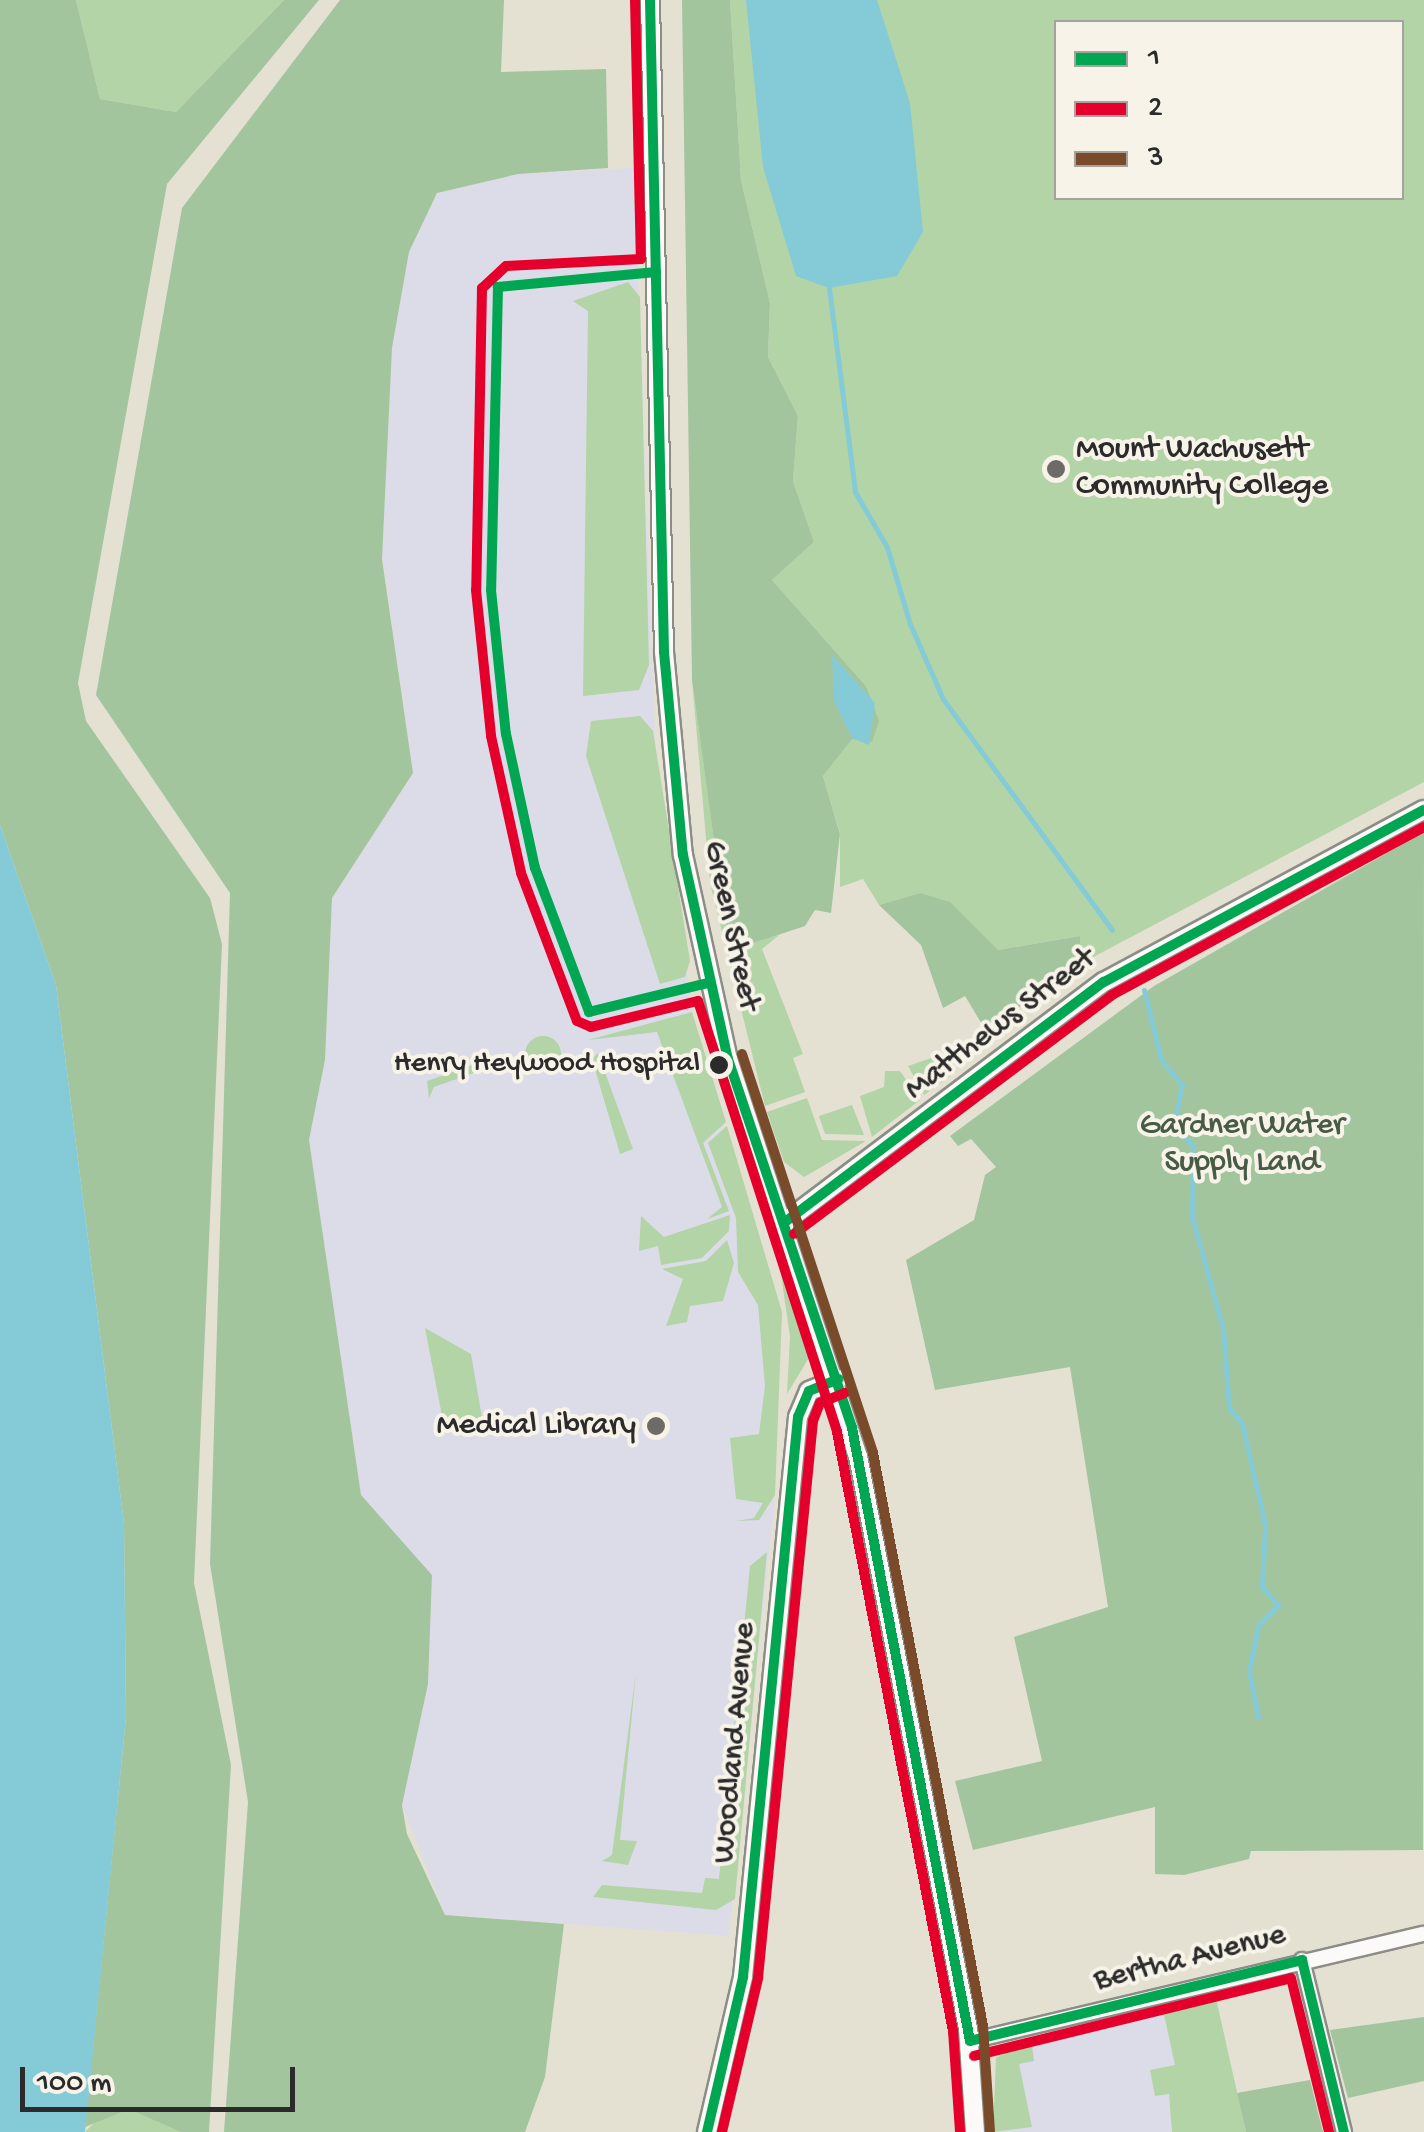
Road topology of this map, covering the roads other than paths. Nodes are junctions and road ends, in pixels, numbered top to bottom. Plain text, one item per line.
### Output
1 (650, 0) edge
2 (1424, 810) edge
3 (784, 1222) junction
4 (839, 1379) junction
5 (1424, 1934) edge
6 (1302, 1960) junction
7 (970, 2042) junction
8 (707, 2132) edge
9 (975, 2132) edge
10 (1344, 2132) edge

1 - 3 street, Green Street
2 - 3 street, Matthews Street
3 - 4 street, Green Street
4 - 7 street, Green Street
4 - 8 street, Woodland Avenue
5 - 6 street, Bertha Avenue
6 - 7 street, Bertha Avenue
6 - 10 street
7 - 9 street, Green Street

